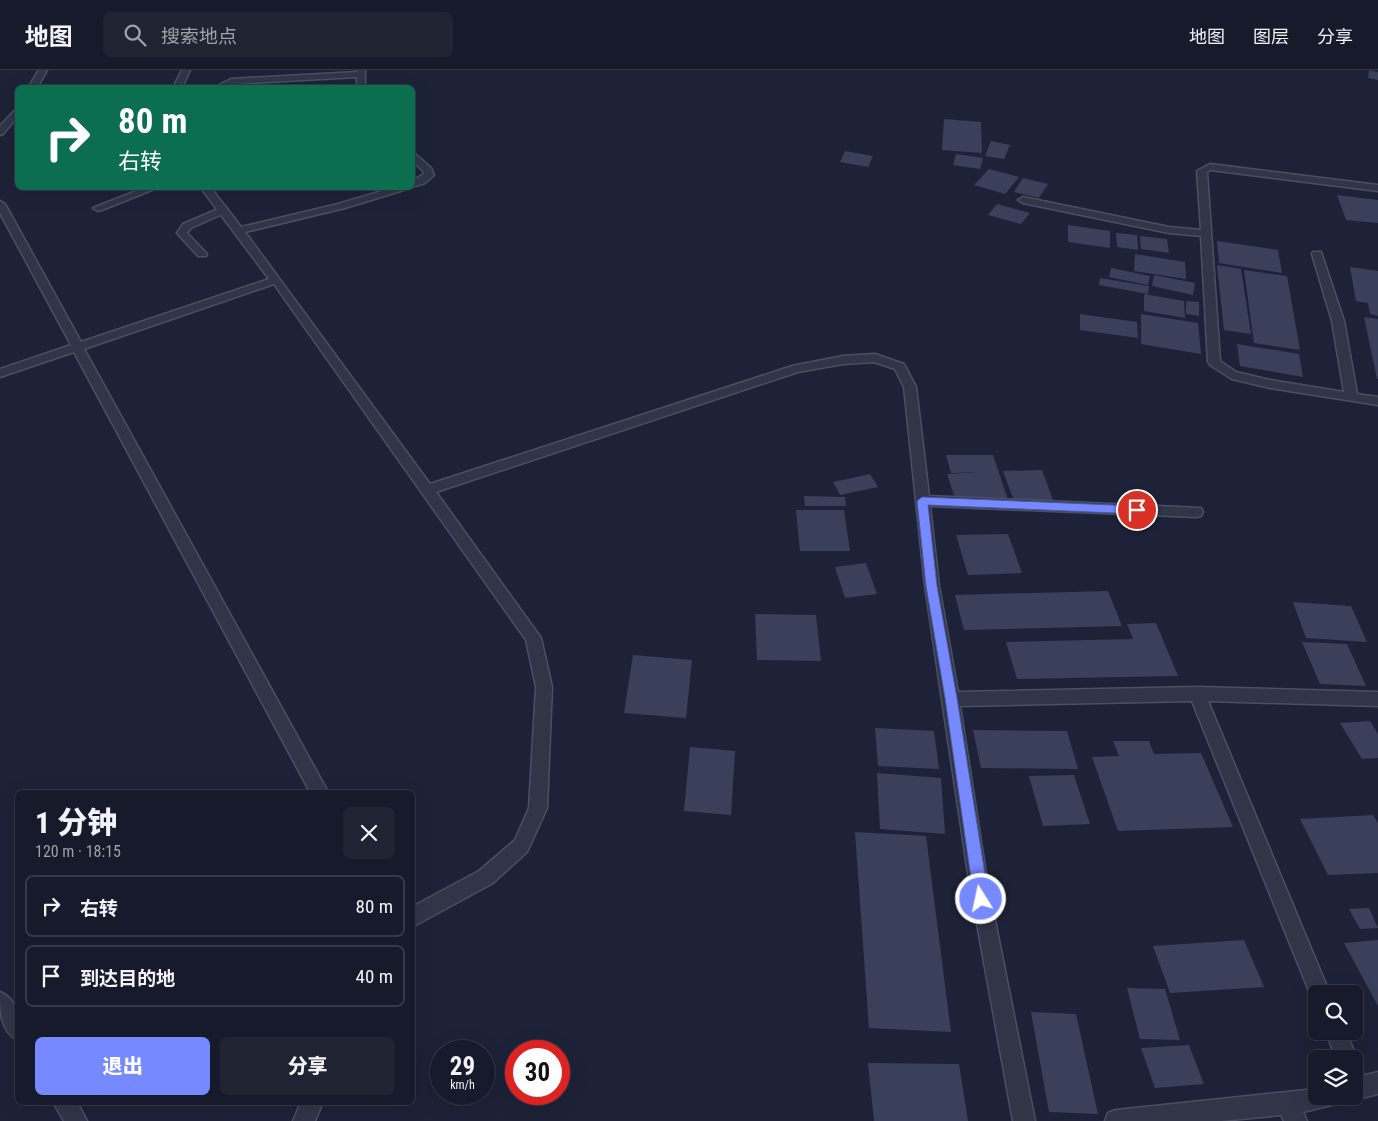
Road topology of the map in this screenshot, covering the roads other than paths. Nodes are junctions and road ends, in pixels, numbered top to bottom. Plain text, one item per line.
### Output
1 (43, 70) edge
2 (186, 70) edge
3 (361, 72) edge
4 (34, 85) edge
5 (178, 85) edge
6 (224, 85) edge
7 (361, 85) edge
8 (15, 114) edge
9 (0, 132) edge
10 (415, 157) edge
11 (415, 183) edge
12 (1378, 188) edge
13 (147, 190) edge
14 (208, 190) edge
15 (394, 190) edge
16 (1023, 200) dead end
17 (0, 204) edge
18 (98, 208) dead end
19 (223, 210) junction
20 (238, 231) junction
21 (1207, 234) junction
22 (202, 254) dead end
23 (1317, 254) dead end
24 (276, 280) junction
25 (79, 347) junction
26 (0, 373) edge
27 (1352, 397) junction
28 (1378, 401) edge
29 (427, 490) junction
30 (922, 501) junction
31 (1196, 512) dead end
32 (1197, 694) junction
33 (951, 698) junction
34 (1378, 699) edge
35 (318, 790) edge
36 (415, 916) edge
37 (1316, 985) edge
38 (0, 1002) edge
39 (15, 1025) edge
40 (1308, 1103) edge
41 (66, 1105) edge
42 (311, 1105) edge
43 (1291, 1112) edge
44 (76, 1121) edge
45 (304, 1121) edge
46 (1024, 1121) edge
47 (1116, 1121) edge

1 - 4 street
2 - 5 street
3 - 6 street
3 - 7 street
8 - 9 street
10 - 11 street
12 - 21 street
13 - 18 street
14 - 19 street
15 - 20 street
16 - 21 street
17 - 25 street
19 - 20 street
19 - 22 street
20 - 24 street
21 - 27 street
23 - 27 street
24 - 25 street
24 - 29 street
25 - 26 street
25 - 35 street
27 - 28 street
29 - 30 street
29 - 36 street
30 - 31 street
30 - 33 street
32 - 33 street
32 - 34 street
32 - 37 street
33 - 46 street
38 - 39 street
40 - 43 street
41 - 44 street
42 - 45 street
43 - 47 street

